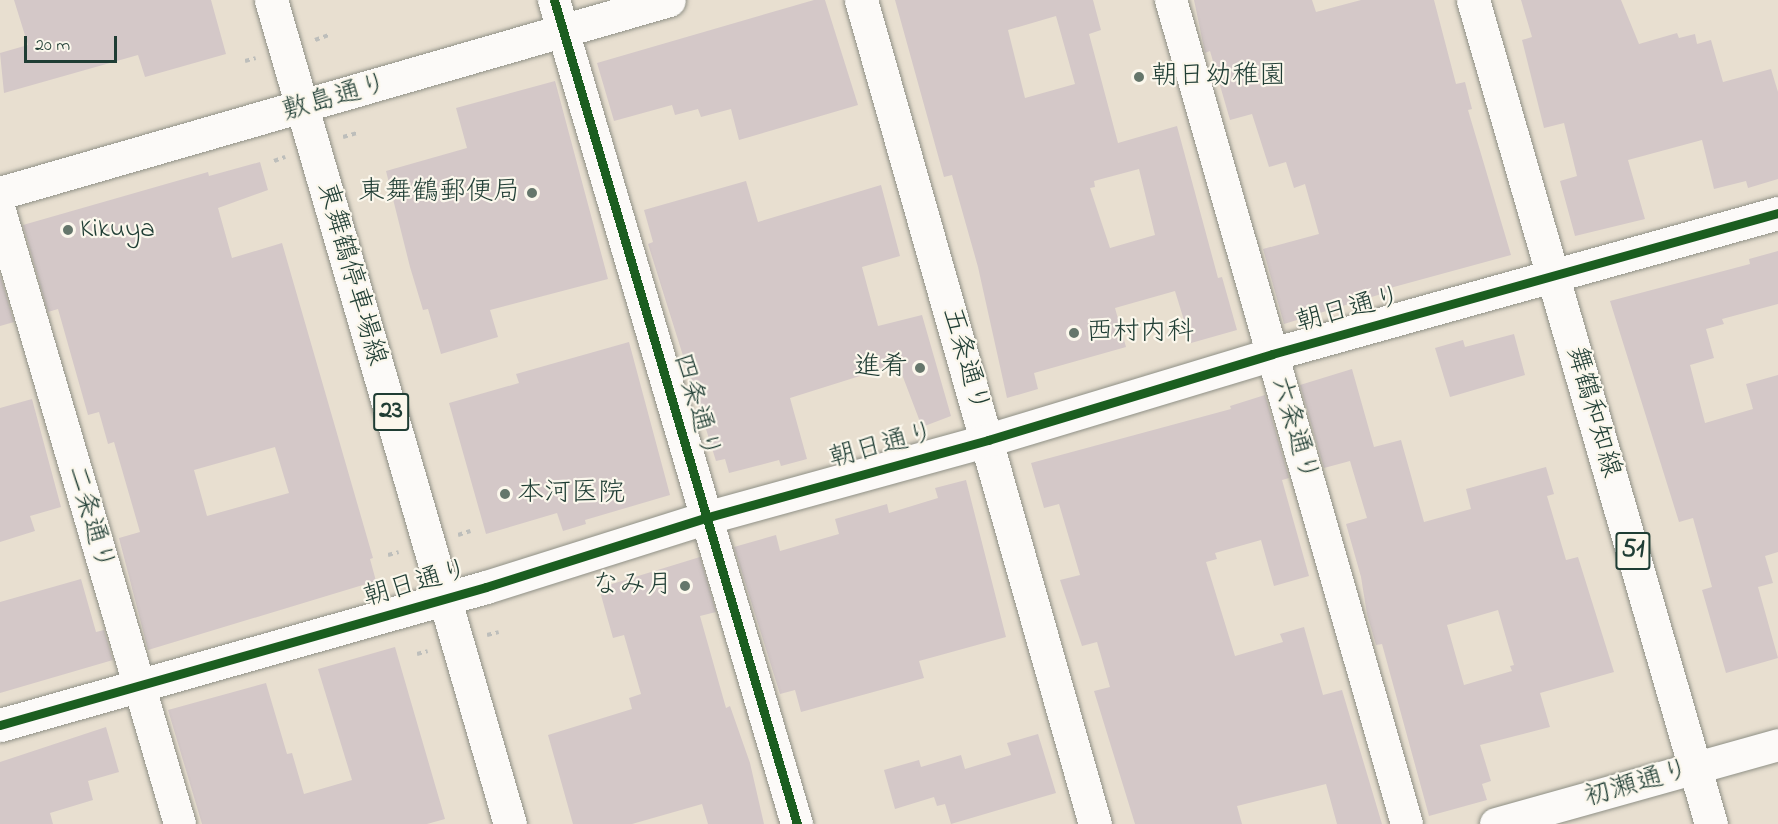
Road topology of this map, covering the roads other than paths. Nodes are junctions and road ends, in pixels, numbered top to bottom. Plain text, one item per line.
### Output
1 (271, 0) edge
2 (669, 0) edge
3 (861, 0) edge
4 (1171, 0) edge
5 (1473, 0) edge
6 (559, 15) edge
7 (302, 108) junction
8 (0, 193) edge
9 (0, 211) edge
10 (1778, 213) edge
11 (1556, 278) junction
12 (1272, 354) junction
13 (988, 440) junction
14 (705, 518) junction
15 (444, 597) junction
16 (140, 686) junction
17 (0, 725) edge
18 (1778, 745) edge
19 (1694, 768) junction
20 (180, 824) edge
21 (510, 824) edge
22 (797, 824) edge
23 (1095, 824) edge
24 (1407, 824) edge
25 (1496, 824) edge
26 (1711, 824) edge

1 - 7 street, 東舞鶴停車場線 / 23
2 - 6 street, 敷島通り
3 - 13 street, 五条通り
4 - 12 street, 六条通り
5 - 11 street, 舞鶴和知線 / 51
6 - 7 street, 敷島通り
6 - 14 street, 四条通り
7 - 8 street, 敷島通り
7 - 15 street, 東舞鶴停車場線 / 23
9 - 16 street, 二条通り
10 - 11 street, 朝日通り
11 - 12 street, 朝日通り
11 - 19 street, 舞鶴和知線 / 51
12 - 13 street, 朝日通り
12 - 24 street, 六条通り
13 - 14 street, 朝日通り
13 - 23 street, 五条通り
14 - 15 street, 朝日通り
14 - 22 street, 四条通り
15 - 16 street, 朝日通り
15 - 21 street, 東舞鶴停車場線 / 23
16 - 17 street, 朝日通り
16 - 20 street, 二条通り
18 - 19 street, 初瀬通り
19 - 25 street, 初瀬通り
19 - 26 street, 舞鶴和知線 / 51

